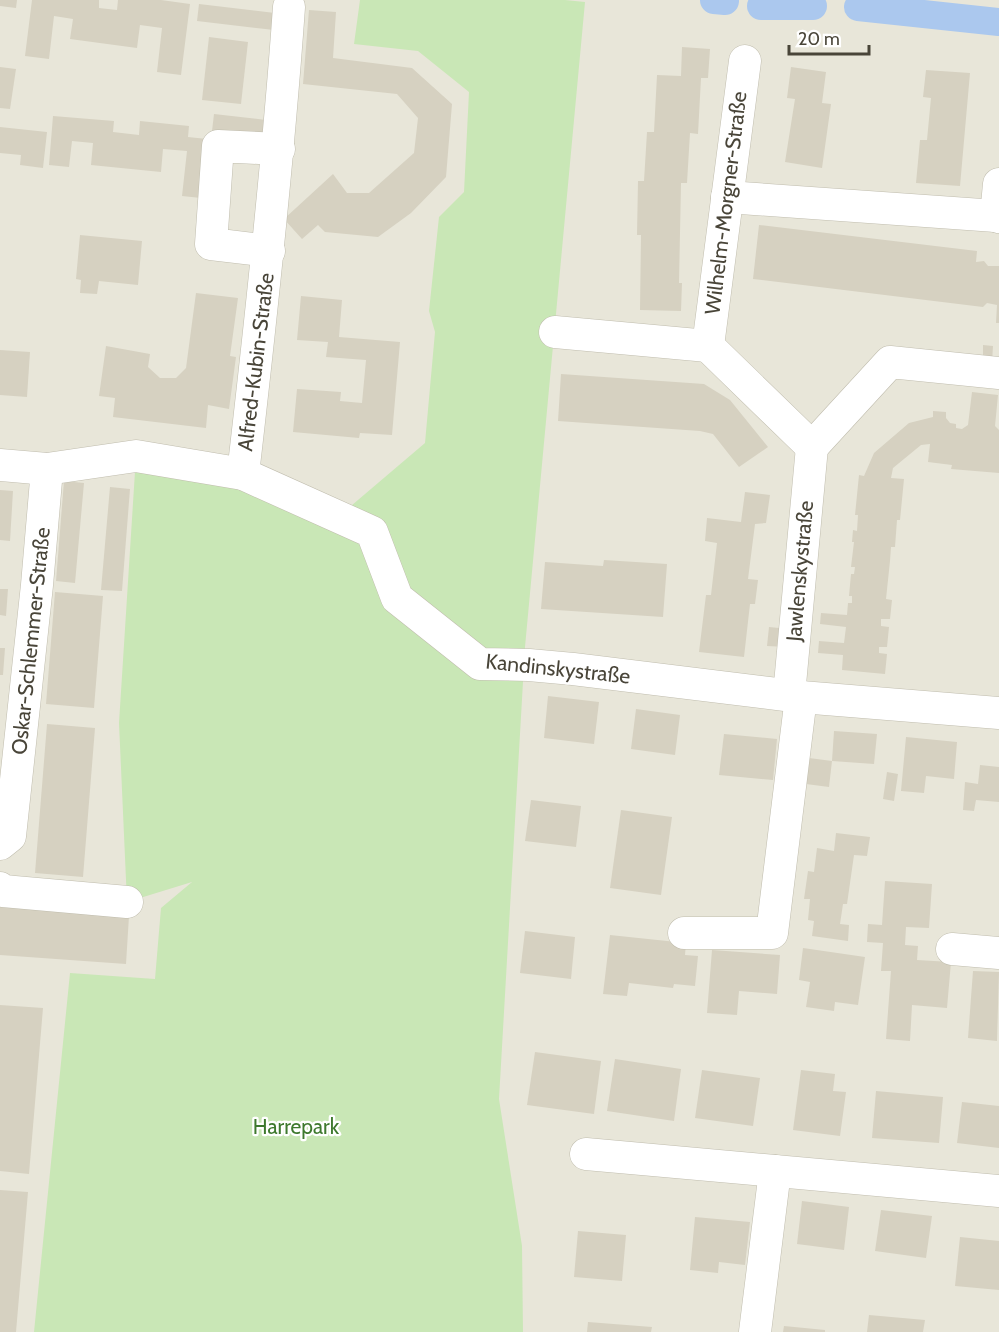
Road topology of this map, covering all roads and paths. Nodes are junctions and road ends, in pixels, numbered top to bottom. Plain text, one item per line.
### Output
1 (289, 7) dead end
2 (745, 62) dead end
3 (279, 149) junction
4 (999, 184) edge
5 (727, 197) junction
6 (998, 216) edge
7 (269, 251) junction
8 (555, 332) dead end
9 (708, 346) junction
10 (999, 373) edge
11 (812, 447) junction
12 (0, 465) edge
13 (47, 469) junction
14 (243, 474) junction
15 (795, 696) junction
16 (999, 713) edge
17 (0, 844) edge
18 (0, 888) edge
19 (127, 902) dead end
20 (684, 933) dead end
21 (952, 950) dead end
22 (999, 953) edge
23 (586, 1154) dead end
24 (775, 1171) junction
25 (999, 1191) edge
26 (755, 1332) edge

1 - 3 street, Alfred-Kubin-Straße
2 - 5 street, Wilhelm-Morgner-Straße
3 - 7 street, Alfred-Kubin-Straße
3 - 7 street, Alfred-Kubin-Straße
4 - 6 street
5 - 6 street
5 - 9 street, Wilhelm-Morgner-Straße
7 - 14 street, Alfred-Kubin-Straße
8 - 9 street, Wilhelm-Morgner-Straße
9 - 11 street, Wilhelm-Morgner-Straße
10 - 11 street
11 - 15 street, Jawlenskystraße
12 - 13 street, Kandinskystraße
13 - 14 street, Kandinskystraße
13 - 17 street, Oskar-Schlemmer-Straße
14 - 15 street, Kandinskystraße
15 - 16 street, Kandinskystraße
15 - 20 street
18 - 19 street
21 - 22 street
23 - 24 street
24 - 25 street
24 - 26 street

